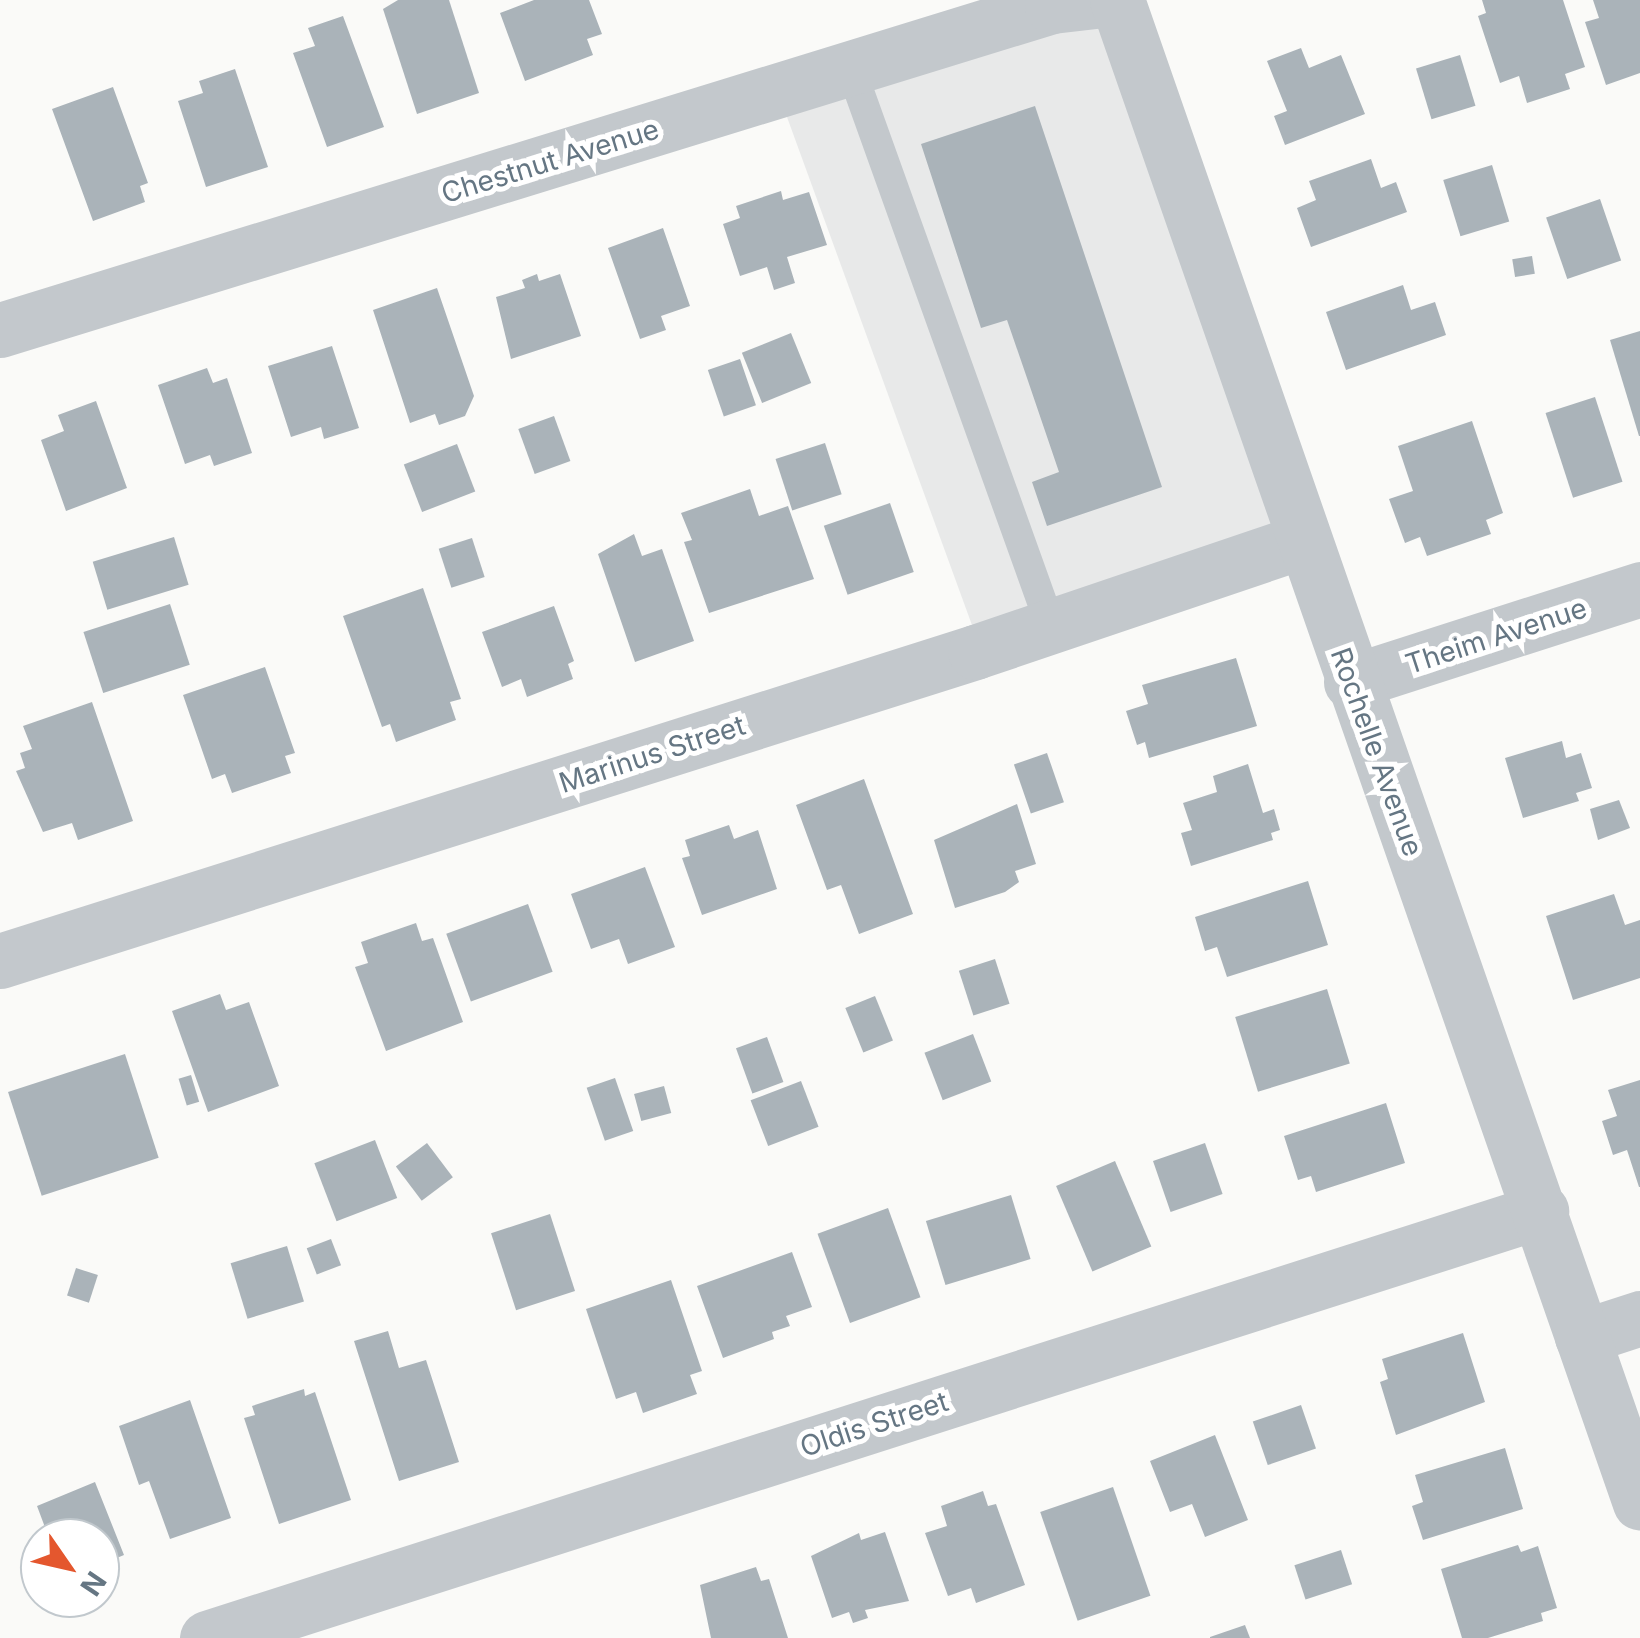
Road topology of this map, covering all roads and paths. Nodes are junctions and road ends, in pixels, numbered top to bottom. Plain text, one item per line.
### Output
1 (1102, 0) edge
2 (1117, 0) edge
3 (851, 68) junction
4 (0, 330) edge
5 (1302, 541) junction
6 (1640, 589) edge
7 (1052, 626) junction
8 (1351, 682) junction
9 (0, 961) edge
10 (1541, 1211) junction
11 (1640, 1318) edge
12 (1582, 1337) junction
13 (1640, 1503) edge
14 (207, 1638) edge

1 - 3 street, Chestnut Avenue
2 - 5 street, Rochelle Avenue
3 - 4 street, Chestnut Avenue
3 - 7 lane
5 - 7 street, Marinus Street
5 - 8 street, Rochelle Avenue
6 - 8 street, Theim Avenue
7 - 9 street, Marinus Street
8 - 10 street, Rochelle Avenue
10 - 12 street, Rochelle Avenue
10 - 14 street, Oldis Street
11 - 12 street
12 - 13 street, Rochelle Avenue

